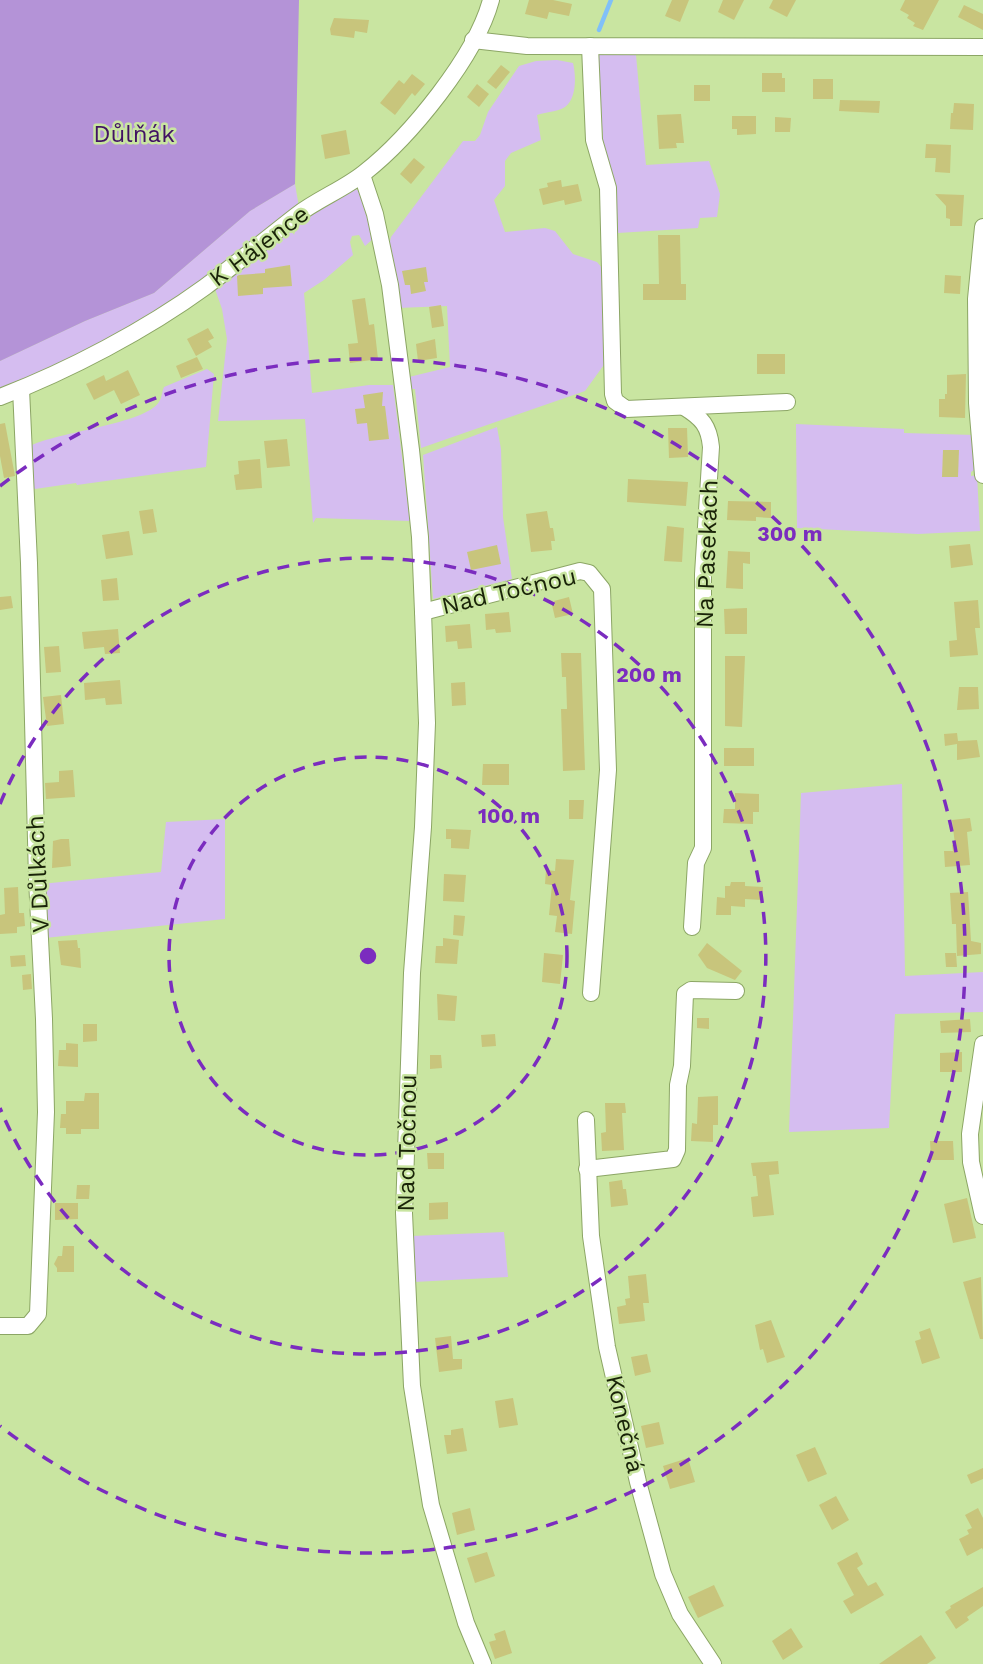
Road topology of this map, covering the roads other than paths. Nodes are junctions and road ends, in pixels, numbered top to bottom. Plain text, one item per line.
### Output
1 (491, 0) edge
2 (473, 40) junction
3 (590, 46) junction
4 (983, 47) edge
5 (362, 175) junction
6 (983, 227) edge
7 (21, 389) junction
8 (0, 397) edge
9 (787, 402) dead end
10 (729, 405) junction
11 (684, 407) junction
12 (710, 433) junction
13 (983, 475) edge
14 (423, 612) junction
15 (692, 927) dead end
16 (736, 991) dead end
17 (591, 993) dead end
18 (983, 1045) edge
19 (586, 1120) dead end
20 (587, 1169) junction
21 (983, 1216) edge
22 (0, 1326) edge
23 (483, 1664) edge
24 (713, 1664) edge

1 - 2 street
2 - 3 street
2 - 5 street, K Hájence
3 - 4 street
3 - 11 street
5 - 7 street, K Hájence
5 - 14 street, Nad Točnou
6 - 13 street
7 - 8 street, K Hájence
7 - 22 street, V Důlkách
9 - 10 street
10 - 11 street
10 - 12 street
11 - 12 street
12 - 15 street, Na Pasekách
14 - 17 street, Nad Točnou
14 - 23 street, Nad Točnou
16 - 20 street
18 - 21 street
19 - 20 street, Konečná
20 - 24 street, Konečná

